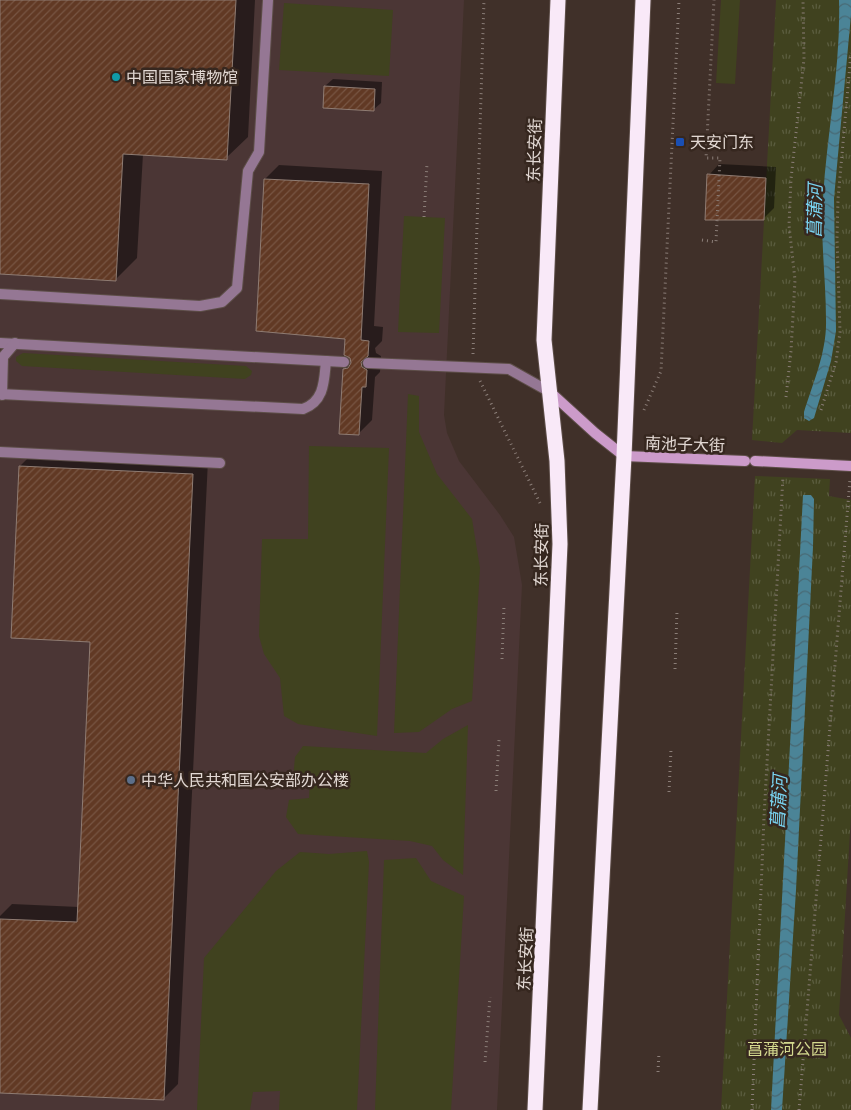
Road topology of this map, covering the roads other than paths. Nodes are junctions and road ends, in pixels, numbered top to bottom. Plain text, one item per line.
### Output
1 (268, 0) edge
2 (558, 0) edge
3 (643, 0) edge
4 (0, 294) edge
5 (0, 343) edge
6 (15, 344) junction
7 (326, 361) junction
8 (344, 362) dead end
9 (368, 363) dead end
10 (550, 392) junction
11 (1, 394) edge
12 (0, 452) edge
13 (624, 456) junction
14 (220, 463) dead end
15 (851, 466) edge
16 (536, 1110) edge
17 (590, 1110) edge

1 - 4 lane
2 - 10 highway, 东长安街
3 - 13 highway
5 - 6 lane
6 - 7 lane
6 - 11 lane
7 - 8 lane
7 - 11 lane
9 - 10 lane
10 - 13 street
10 - 16 highway, 东长安街
12 - 14 lane
13 - 15 street, 南池子大街
13 - 17 highway

